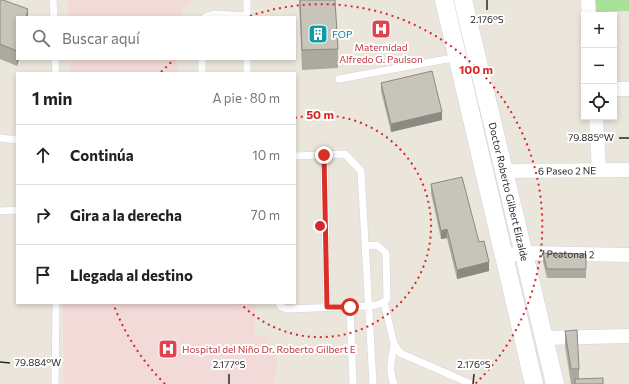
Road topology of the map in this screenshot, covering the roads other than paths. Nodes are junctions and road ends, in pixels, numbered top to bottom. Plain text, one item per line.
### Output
1 (53, 0) edge
2 (247, 0) edge
3 (444, 0) edge
4 (588, 0) edge
5 (465, 8) edge
6 (589, 12) edge
7 (54, 16) edge
8 (208, 16) edge
9 (247, 16) edge
10 (449, 22) junction
11 (474, 48) junction
12 (457, 53) junction
13 (55, 60) edge
14 (202, 60) edge
15 (247, 60) edge
16 (56, 72) edge
17 (202, 72) edge
18 (247, 72) edge
19 (339, 79) dead end
20 (617, 89) edge
21 (629, 89) edge
22 (596, 120) edge
23 (0, 138) edge
24 (16, 140) edge
25 (324, 155) junction
26 (296, 156) edge
27 (600, 170) junction
28 (629, 170) edge
29 (504, 171) junction
30 (16, 210) edge
31 (0, 211) edge
32 (365, 246) junction
33 (525, 253) junction
34 (504, 254) junction
35 (629, 255) edge
36 (384, 302) junction
37 (56, 304) edge
38 (280, 304) edge
39 (369, 306) junction
40 (327, 307) junction
41 (350, 307) junction
42 (629, 336) edge
43 (544, 338) junction
44 (394, 344) junction
45 (55, 384) edge
46 (353, 384) edge
47 (373, 384) edge
48 (394, 384) edge
49 (471, 384) edge
50 (534, 384) edge
51 (554, 384) edge

1 - 7 lane
2 - 9 lane
3 - 10 street, Doctor Roberto Gilbert Elizalde
4 - 6 street
5 - 10 street
5 - 11 street, Doctor Roberto Gilbert Elizalde
8 - 9 lane
10 - 12 street, Doctor Roberto Gilbert Elizalde
11 - 12 street
11 - 29 street, Doctor Roberto Gilbert Elizalde
12 - 19 lane
12 - 34 street, Doctor Roberto Gilbert Elizalde
13 - 16 lane
14 - 17 lane
15 - 18 lane
20 - 21 street
22 - 27 street
23 - 24 lane
25 - 26 lane
25 - 32 lane
25 - 40 lane
27 - 28 street, 6 Paseo 2 NE
27 - 29 street, 6 Paseo 2 NE
29 - 33 street, Doctor Roberto Gilbert Elizalde
30 - 31 lane
32 - 36 lane
32 - 39 lane
33 - 34 street, 7 Peatonal 2
33 - 35 street, 7 Peatonal 2
33 - 43 street, Doctor Roberto Gilbert Elizalde
34 - 50 street, Doctor Roberto Gilbert Elizalde
36 - 39 lane
36 - 44 lane
37 - 45 lane
38 - 40 lane
39 - 41 lane
39 - 47 lane
40 - 41 lane
41 - 46 lane
42 - 43 street
43 - 51 street, Doctor Roberto Gilbert Elizalde
44 - 48 lane
44 - 49 lane

